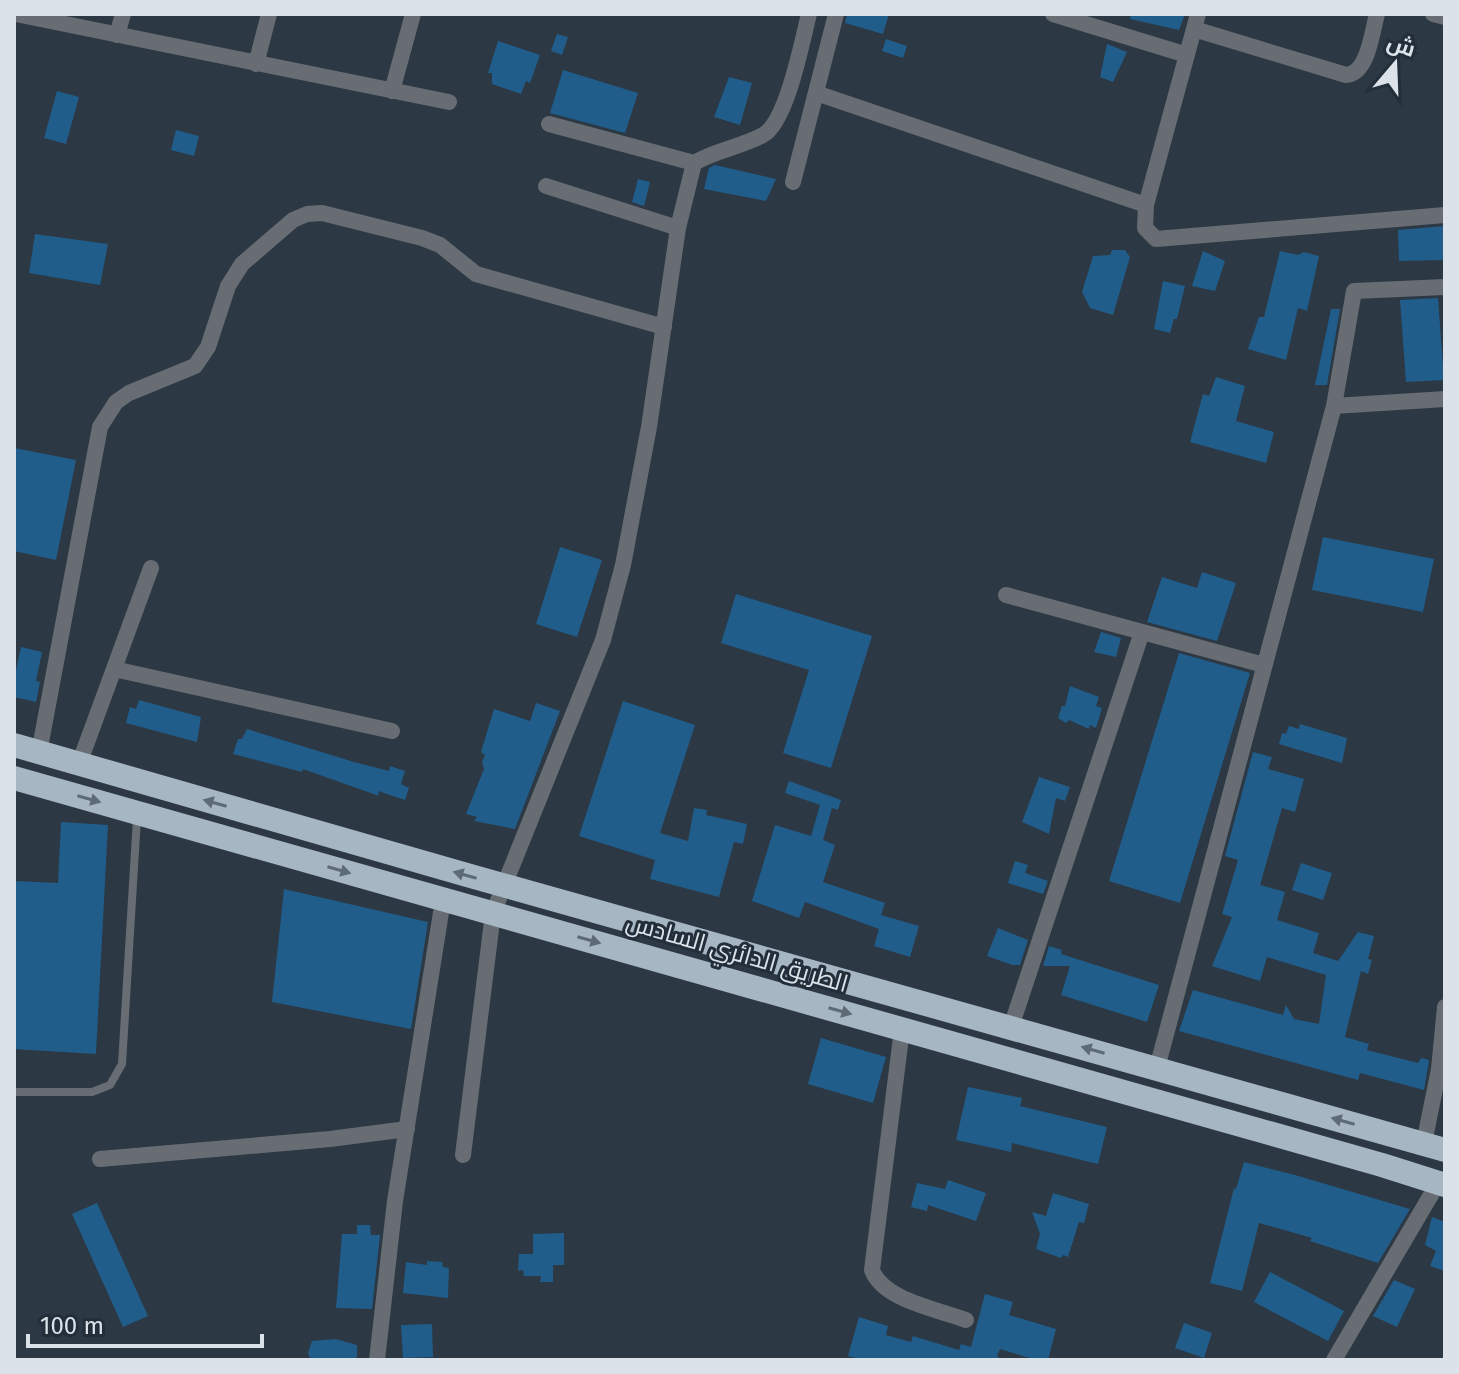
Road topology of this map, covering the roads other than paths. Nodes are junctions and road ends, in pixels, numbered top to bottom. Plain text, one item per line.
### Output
1 (16, 14) edge
2 (123, 14) edge
3 (269, 14) edge
4 (413, 14) edge
5 (809, 14) edge
6 (836, 14) edge
7 (1053, 14) edge
8 (1377, 14) edge
9 (1433, 14) edge
10 (1445, 17) edge
11 (1196, 22) edge
12 (117, 35) junction
13 (1187, 55) junction
14 (256, 64) junction
15 (392, 91) junction
16 (816, 93) junction
17 (449, 102) dead end
18 (549, 124) dead end
19 (694, 163) junction
20 (793, 182) dead end
21 (546, 186) dead end
22 (1146, 205) junction
23 (1445, 215) edge
24 (678, 228) junction
25 (1445, 287) edge
26 (664, 327) junction
27 (1445, 399) edge
28 (1334, 406) junction
29 (151, 568) dead end
30 (1006, 595) dead end
31 (1142, 632) junction
32 (1264, 665) junction
33 (114, 669) junction
34 (392, 731) dead end
35 (14, 745) edge
36 (39, 753) junction
37 (79, 764) junction
38 (14, 778) edge
39 (137, 813) junction
40 (504, 886) junction
41 (443, 900) junction
42 (493, 913) junction
43 (1445, 1007) edge
44 (1011, 1027) junction
45 (902, 1029) junction
46 (1157, 1068) junction
47 (14, 1092) edge
48 (407, 1129) junction
49 (1391, 1134) junction
50 (1434, 1146) edge
51 (463, 1155) dead end
52 (100, 1159) dead end
53 (1382, 1165) junction
54 (1442, 1184) edge
55 (966, 1320) dead end
56 (377, 1360) edge
57 (1334, 1360) edge

1 - 12 street
2 - 12 street
3 - 14 street
4 - 15 street
5 - 19 street
6 - 16 street
7 - 13 street
8 - 11 street
9 - 10 street
11 - 13 street
12 - 14 street
13 - 22 street
14 - 15 street
15 - 17 street
16 - 20 street
16 - 22 street
18 - 19 street
19 - 24 street
21 - 24 street
22 - 23 street
24 - 26 street
25 - 28 street
26 - 36 street
26 - 40 street
27 - 28 street
28 - 32 street
29 - 33 street
30 - 31 street
31 - 32 street
31 - 44 street
32 - 46 street
33 - 34 street
33 - 37 street
35 - 36 highway, الطريق الدائري السادس
36 - 37 highway, الطريق الدائري السادس
40 -> 37 highway, الطريق الدائري السادس
38 -> 39 highway, الطريق الدائري السادس
39 -> 41 highway, الطريق الدائري السادس
39 - 47 lane
40 - 42 street
40 - 44 highway, الطريق الدائري السادس
41 - 42 highway, الطريق الدائري السادس
41 - 48 street
42 -> 45 highway, الطريق الدائري السادس
42 - 51 street
43 - 50 street
46 -> 44 highway, الطريق الدائري السادس
45 - 53 highway, الطريق الدائري السادس
45 - 55 street
49 -> 46 highway, الطريق الدائري السادس
48 - 52 street
48 - 56 street
49 - 50 highway, الطريق الدائري السادس
49 - 53 highway
53 - 54 highway, الطريق الدائري السادس
54 - 57 street

